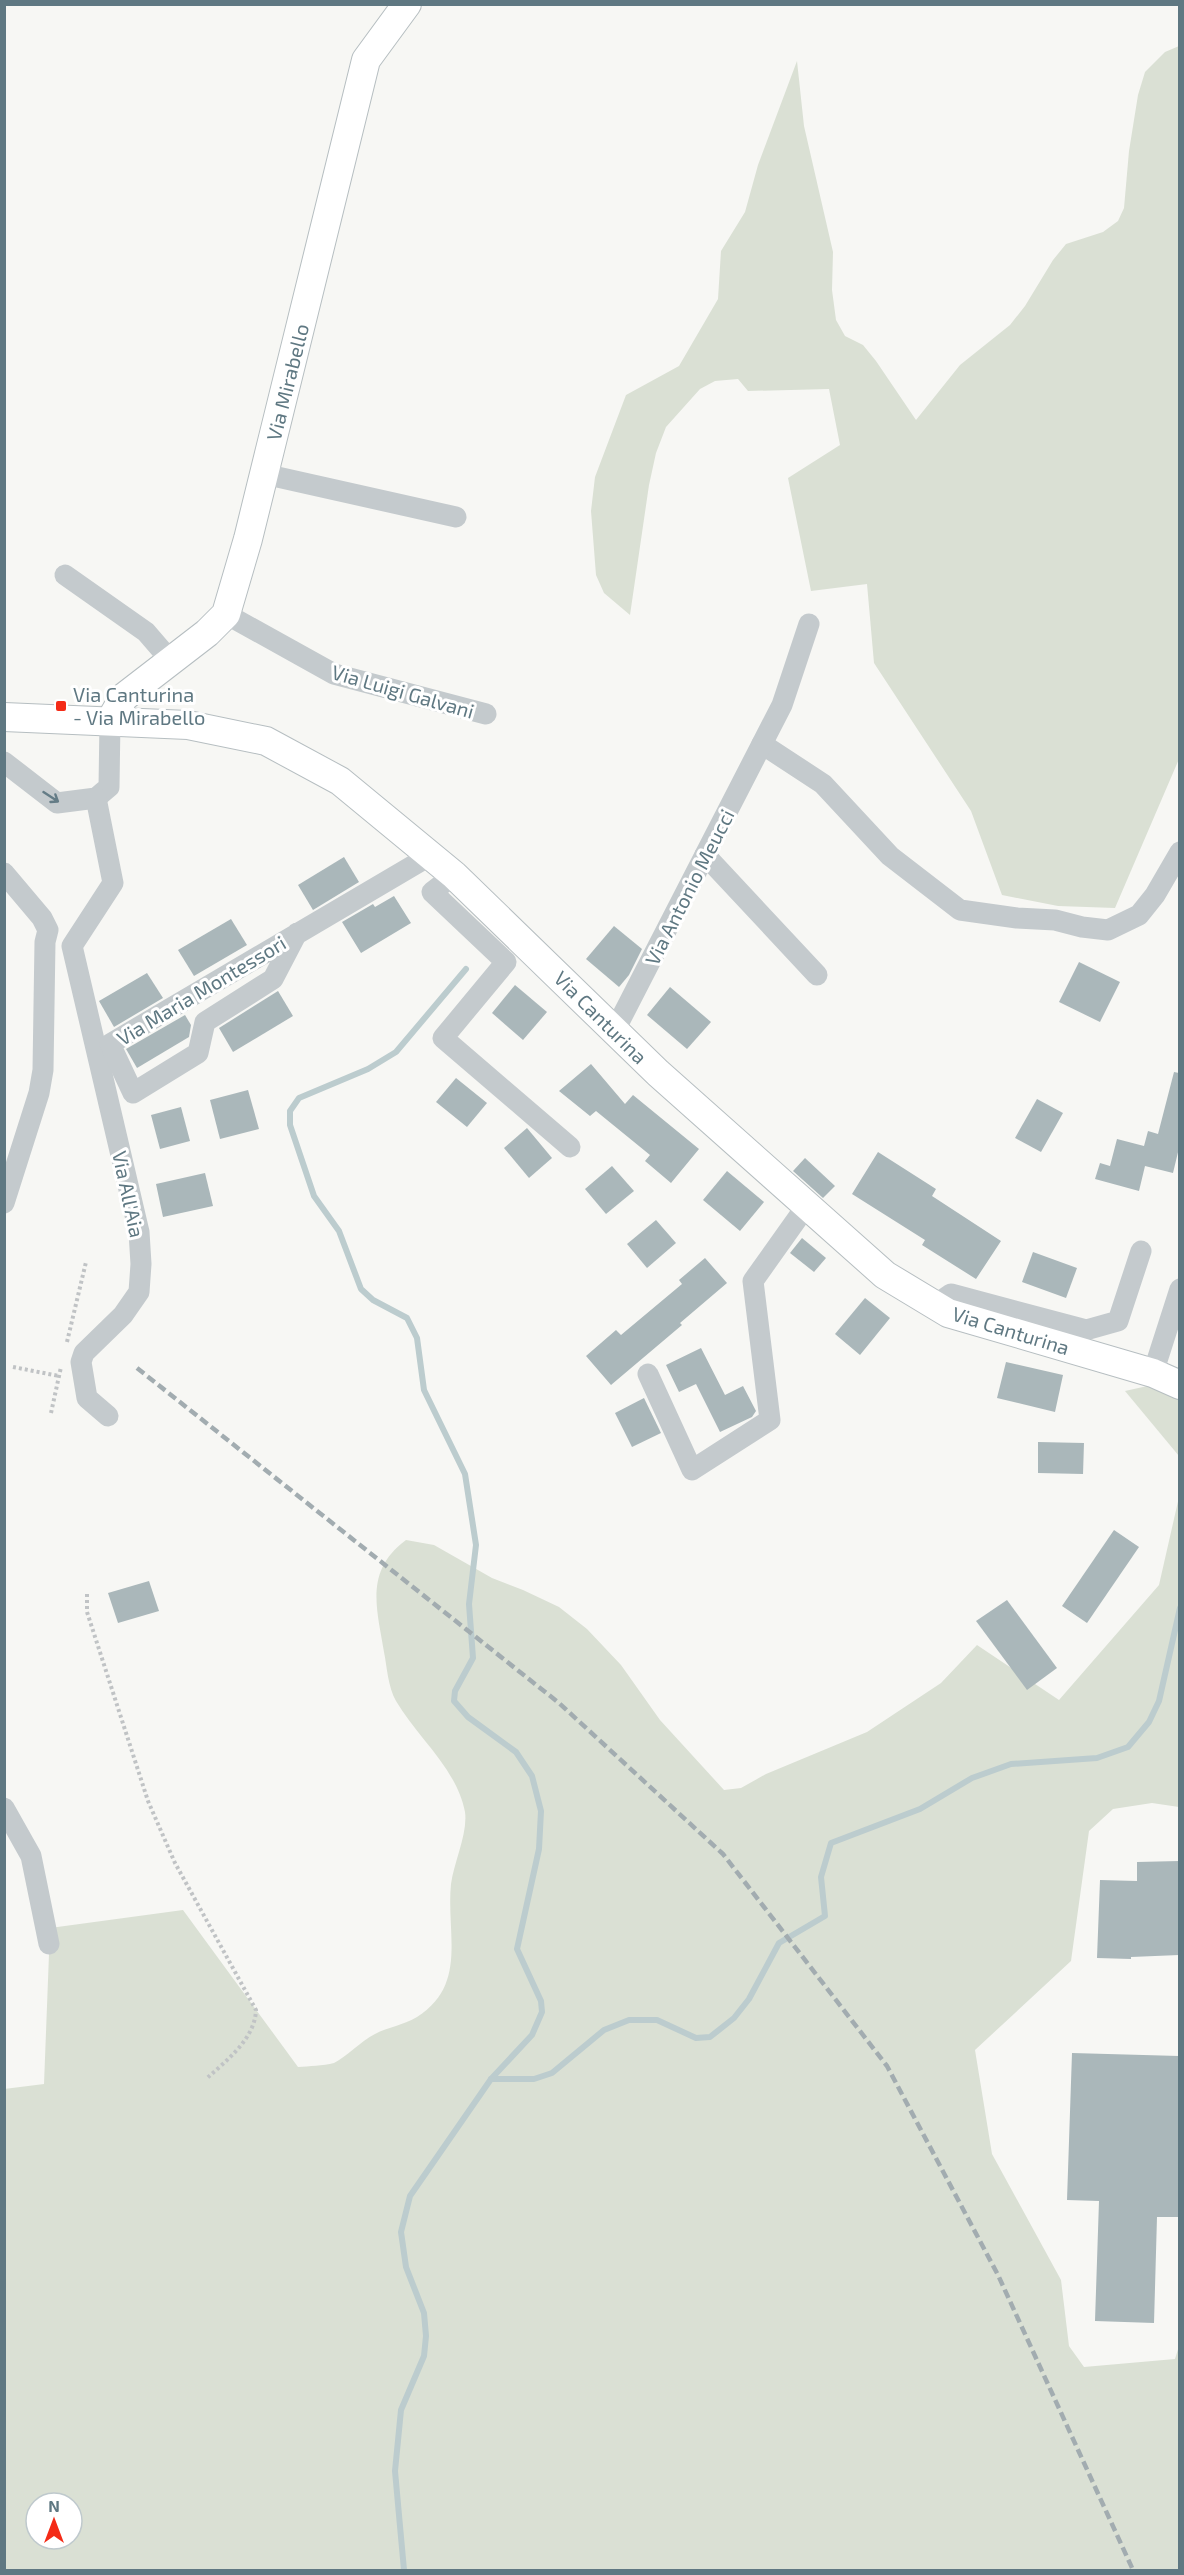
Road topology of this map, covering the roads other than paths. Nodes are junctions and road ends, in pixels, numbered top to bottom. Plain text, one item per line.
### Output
1 (407, 4) edge
2 (264, 474) junction
3 (456, 517) dead end
4 (65, 574) dead end
5 (226, 614) junction
6 (809, 624) dead end
7 (171, 661) junction
8 (486, 714) dead end
9 (4, 717) edge
10 (110, 721) junction
11 (762, 744) junction
12 (4, 762) edge
13 (96, 798) junction
14 (1179, 852) edge
15 (431, 855) junction
16 (705, 855) junction
17 (4, 873) edge
18 (454, 875) junction
19 (297, 933) junction
20 (818, 975) dead end
21 (615, 1030) junction
22 (570, 1147) dead end
23 (4, 1203) edge
24 (807, 1205) junction
25 (1141, 1251) dead end
26 (1179, 1289) edge
27 (935, 1305) junction
28 (1153, 1373) junction
29 (648, 1374) dead end
30 (1179, 1385) edge
31 (108, 1416) dead end
32 (4, 1808) edge
33 (49, 1944) dead end

1 - 2 main road, Via Mirabello
2 - 3 street
2 - 5 main road, Via Mirabello
4 - 7 street
5 - 7 main road
5 - 8 street, Via Luigi Galvani
6 - 11 street, Via Antonio Meucci
7 - 10 main road
9 - 10 main road, Via Canturina
10 - 13 street
10 - 15 main road, Via Canturina
11 - 14 street
11 - 16 street, Via Antonio Meucci
12 -> 13 street
13 - 31 street, Via All'Aia
15 - 18 main road, Via Canturina
15 - 19 street, Via Maria Montessori
16 - 20 street
16 - 21 street, Via Antonio Meucci
17 - 23 street
18 - 21 main road, Via Canturina
18 - 22 street
19 - 19 street, Via Maria Montessori
21 - 24 main road, Via Canturina
24 - 27 main road, Via Canturina
24 - 29 street
25 - 27 street
26 - 28 street
27 - 28 main road, Via Canturina
28 - 30 main road, Via Canturina
32 - 33 street

